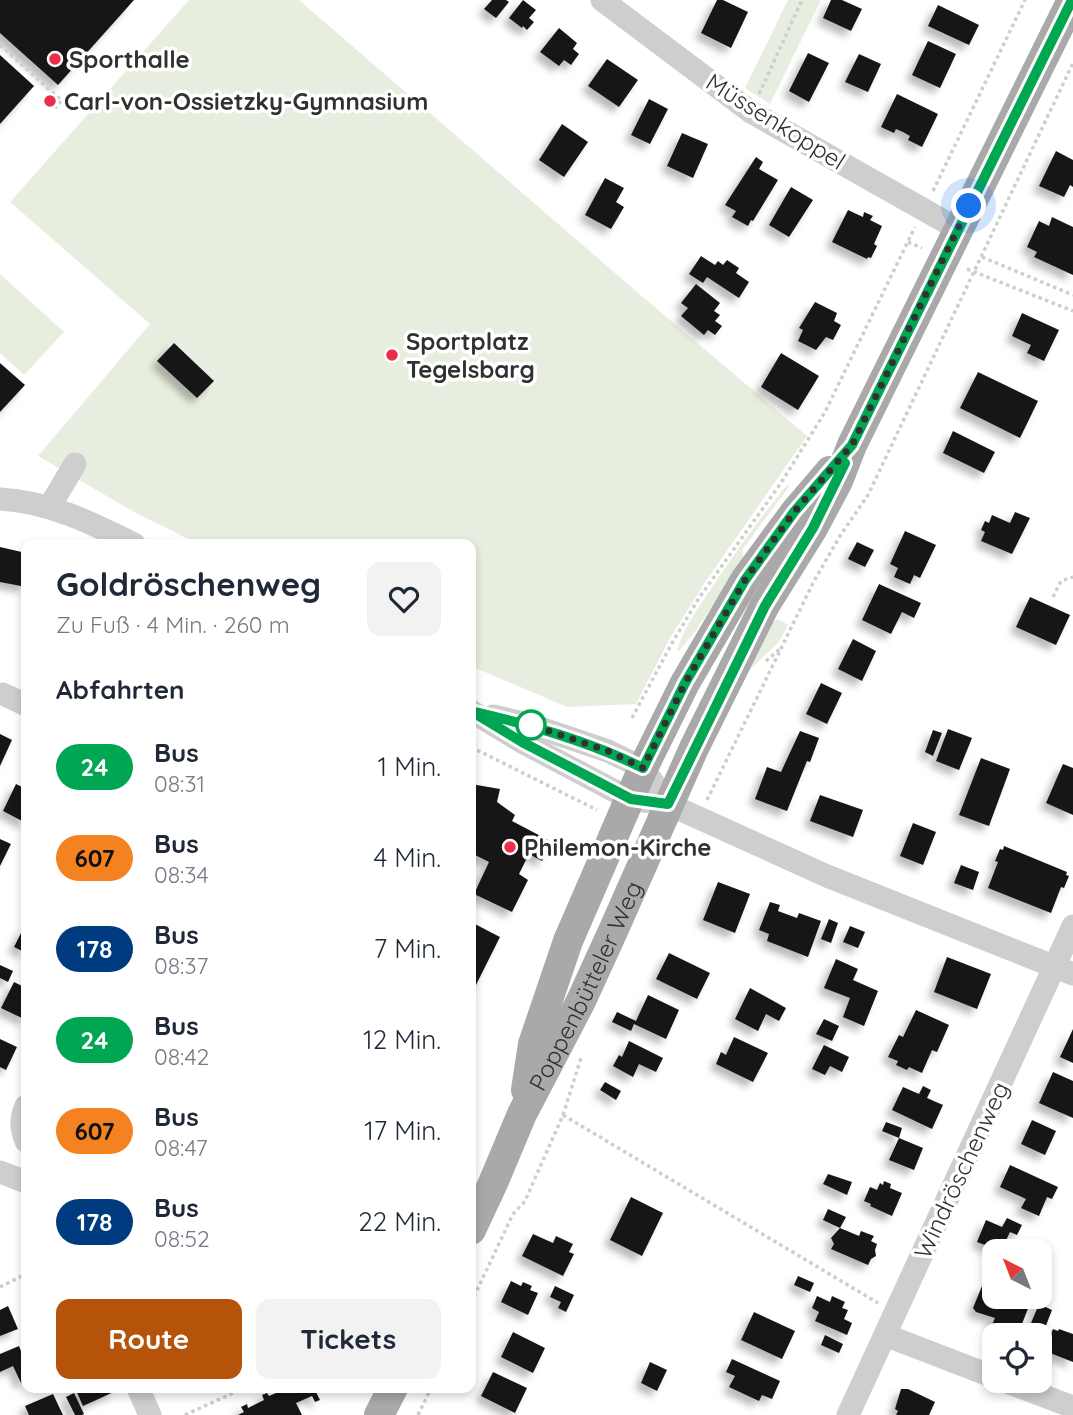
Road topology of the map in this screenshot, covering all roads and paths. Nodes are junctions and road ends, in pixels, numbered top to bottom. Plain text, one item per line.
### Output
1 (602, 0) edge
2 (802, 0) edge
3 (1025, 0) edge
4 (1072, 0) edge
5 (0, 45) edge
6 (1073, 63) edge
7 (55, 108) dead end
8 (751, 112) junction
9 (923, 211) junction
10 (958, 229) junction
11 (982, 257) junction
12 (975, 273) junction
13 (1073, 295) edge
14 (1073, 311) edge
15 (852, 445) junction
16 (75, 464) dead end
17 (0, 499) edge
18 (50, 506) junction
19 (124, 539) edge
20 (1073, 577) edge
21 (1053, 597) dead end
22 (783, 647) dead end
23 (3, 694) dead end
24 (21, 703) edge
25 (476, 712) edge
26 (476, 714) edge
27 (632, 718) dead end
28 (476, 750) edge
29 (643, 768) junction
30 (668, 804) junction
31 (626, 810) junction
32 (1073, 926) edge
33 (1064, 970) edge
34 (585, 1048) dead end
35 (522, 1114) junction
36 (563, 1115) junction
37 (0, 1172) edge
38 (21, 1180) edge
39 (476, 1220) edge
40 (21, 1276) edge
41 (0, 1287) edge
42 (476, 1292) edge
43 (895, 1313) junction
44 (885, 1335) junction
45 (982, 1372) edge
46 (140, 1393) edge
47 (233, 1393) edge
48 (390, 1393) edge
49 (428, 1393) edge
50 (1036, 1393) edge
51 (1073, 1407) edge
52 (150, 1415) edge
53 (184, 1415) edge
54 (379, 1415) edge
55 (418, 1415) edge
56 (848, 1415) edge

1 - 8 street, Müssenkoppel
2 - 8 path
3 - 9 path
4 - 10 main road, Poppenbütteler Weg
5 - 7 path
6 - 11 path
8 - 9 street, Müssenkoppel
9 - 10 street, Müssenkoppel
9 - 27 path
10 - 15 main road, Poppenbütteler Weg
11 - 12 path
11 - 13 path
12 - 14 path
12 - 22 path
15 - 29 main road, Poppenbütteler Weg
15 - 30 main road, Poppenbütteler Weg
16 - 18 street
17 - 18 street
18 - 19 street
20 - 21 path
23 - 24 street
25 - 29 street
26 - 31 street
28 - 31 path
29 - 30 street
29 - 31 main road, Poppenbütteler Weg
30 - 31 street
30 - 33 street
30 - 35 main road, Poppenbütteler Weg
31 - 35 main road, Poppenbütteler Weg
32 - 33 street, Windröschenweg
33 - 43 street, Windröschenweg
34 - 36 path
35 - 39 main road, Poppenbütteler Weg
36 - 42 path
36 - 43 path
37 - 38 street
40 - 41 path
43 - 44 street, Windröschenweg
44 - 45 street
44 - 56 street, Windröschenweg
46 - 52 street
47 - 53 path
48 - 54 main road
49 - 55 path
50 - 51 street

